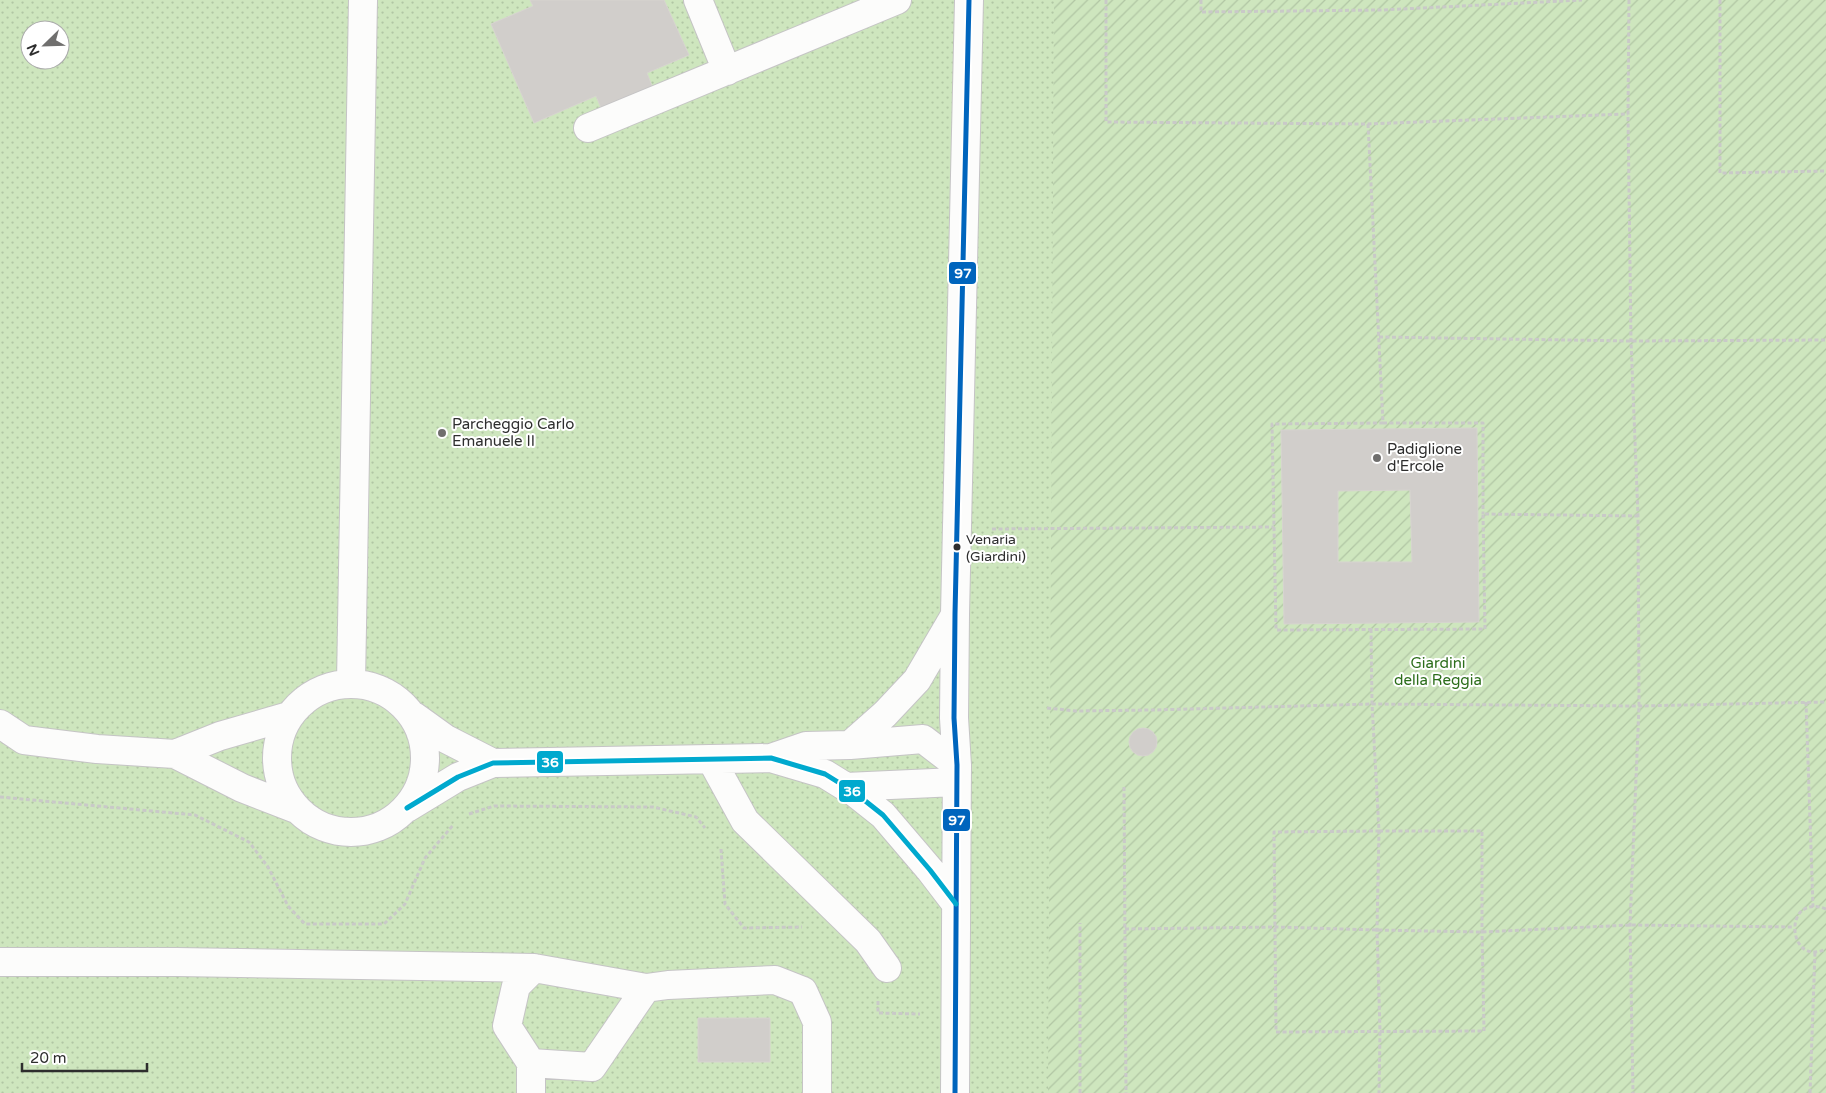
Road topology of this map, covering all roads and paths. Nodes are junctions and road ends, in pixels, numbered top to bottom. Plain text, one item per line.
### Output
1 (363, 0) edge
2 (698, 0) edge
3 (897, 0) edge
4 (969, 0) edge
5 (1106, 0) edge
6 (1201, 0) edge
7 (1576, 0) edge
8 (1582, 0) edge
9 (1628, 0) edge
10 (1720, 0) edge
11 (727, 71) junction
12 (1628, 114) junction
13 (1368, 124) junction
14 (588, 128) dead end
15 (1826, 172) edge
16 (1379, 337) junction
17 (1826, 340) edge
18 (1631, 342) junction
19 (1384, 423) junction
20 (1483, 514) junction
21 (1638, 516) junction
22 (1274, 527) junction
23 (957, 528) junction
24 (955, 614) junction
25 (1371, 629) junction
26 (352, 683) junction
27 (1806, 702) junction
28 (1826, 702) edge
29 (1372, 704) junction
30 (1639, 706) junction
31 (1047, 708) dead end
32 (289, 716) junction
33 (414, 716) junction
34 (0, 724) edge
35 (12, 740) edge
36 (850, 745) junction
37 (175, 754) junction
38 (771, 758) junction
39 (711, 760) junction
40 (493, 763) junction
41 (956, 774) junction
42 (846, 787) junction
43 (1124, 787) dead end
44 (0, 797) edge
45 (407, 808) junction
46 (296, 809) junction
47 (468, 815) dead end
48 (459, 818) dead end
49 (1379, 831) junction
50 (708, 832) dead end
51 (721, 848) dead end
52 (956, 904) junction
53 (1813, 907) junction
54 (1826, 909) edge
55 (1080, 923) dead end
56 (1630, 925) junction
57 (807, 926) dead end
58 (1275, 927) junction
59 (1794, 927) junction
60 (1125, 929) junction
61 (1377, 930) junction
62 (1482, 932) junction
63 (1826, 948) edge
64 (1815, 951) junction
65 (0, 962) edge
66 (534, 968) junction
67 (887, 968) dead end
68 (646, 988) junction
69 (878, 995) dead end
70 (956, 1015) junction
71 (1380, 1031) junction
72 (531, 1063) junction
73 (531, 1093) edge
74 (817, 1093) edge
75 (955, 1093) edge
76 (1080, 1093) edge
77 (1126, 1093) edge
78 (1379, 1093) edge
79 (1633, 1093) edge
80 (1810, 1093) edge

1 - 26 street
2 - 11 street
3 - 11 street
4 - 23 street
5 - 13 path
6 - 7 path
7 - 8 path
9 - 12 path
10 - 15 path
11 - 14 street
12 - 13 path
12 - 18 path
13 - 16 path
16 - 18 path
16 - 19 path
17 - 18 path
18 - 21 path
19 - 20 path
19 - 22 path
20 - 21 path
20 - 25 path
21 - 30 path
22 - 23 path
22 - 25 path
23 - 24 street
24 - 36 street
24 - 41 street
25 - 29 path
26 - 32 street
26 - 33 street
27 - 28 path
27 - 30 path
27 - 53 path
29 - 30 path
29 - 31 path
29 - 49 path
30 - 56 path
32 - 37 street
32 - 46 street
33 - 40 street
33 - 45 street
34 - 35 street
35 - 37 street
36 - 38 street
36 - 41 street
37 - 46 street
38 - 39 street
38 - 42 street
39 - 40 street
39 - 67 street
40 - 45 street
41 - 42 street
41 - 52 street
42 - 52 street
43 - 60 path
44 - 48 path
45 - 46 street
47 - 50 path
49 - 58 path
49 - 61 path
49 - 62 path
51 - 57 path
52 - 70 street
53 - 54 path
53 - 59 path
55 - 76 path
56 - 59 path
56 - 62 path
56 - 79 path
58 - 60 path
58 - 61 path
58 - 71 path
59 - 64 path
60 - 77 path
61 - 62 path
61 - 71 path
62 - 71 path
63 - 64 path
64 - 80 path
65 - 66 street
66 - 68 street
66 - 72 street
68 - 72 street
68 - 74 street
69 - 70 path
70 - 75 street
71 - 78 path
72 - 73 street

